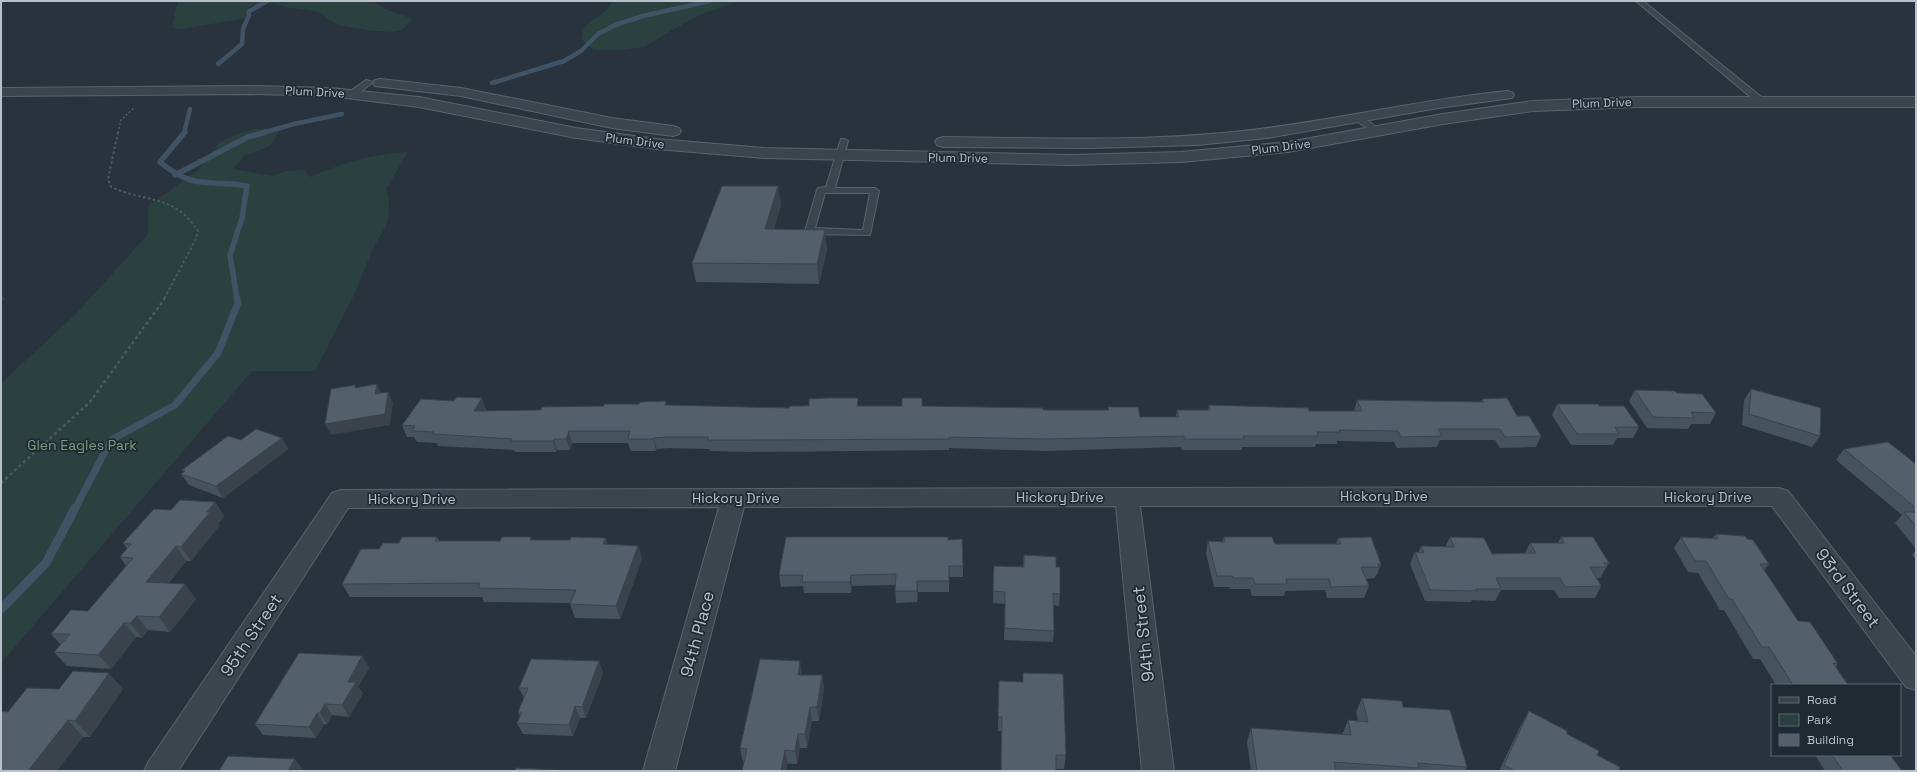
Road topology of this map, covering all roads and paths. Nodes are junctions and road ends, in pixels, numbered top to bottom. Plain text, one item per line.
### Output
1 (1639, 1) edge
2 (1, 81) edge
3 (370, 82) junction
4 (1746, 89) junction
5 (1916, 89) edge
6 (155, 90) junction
7 (1, 92) edge
8 (352, 94) junction
9 (1762, 102) junction
10 (1916, 102) edge
11 (1358, 118) junction
12 (1379, 132) junction
13 (843, 148) junction
14 (830, 190) junction
15 (1, 483) edge
16 (1127, 497) junction
17 (1779, 497) joint
18 (734, 498) junction
19 (341, 499) joint
20 (1916, 678) edge
21 (160, 771) edge
22 (659, 771) edge
23 (1158, 771) edge

1 - 4 lane
2 - 3 street, Plum Drive
3 - 8 lane
3 - 13 street, Plum Drive
4 - 5 street, Plum Drive
4 - 9 lane
4 - 11 street, Plum Drive
6 - 7 street, Plum Drive
6 - 8 street, Plum Drive
6 - 15 path
8 - 13 street, Plum Drive
9 - 10 street, Plum Drive
9 - 12 street, Plum Drive
11 - 12 lane
11 - 13 street, Plum Drive
12 - 13 street, Plum Drive
13 - 14 lane
14 - 14 lane
16 - 17 street, Hickory Drive
16 - 18 street, Hickory Drive
16 - 23 street, 94th Street
17 - 20 street, 93rd Street
18 - 19 street, Hickory Drive
18 - 22 street, 94th Place
19 - 21 street, 95th Street

